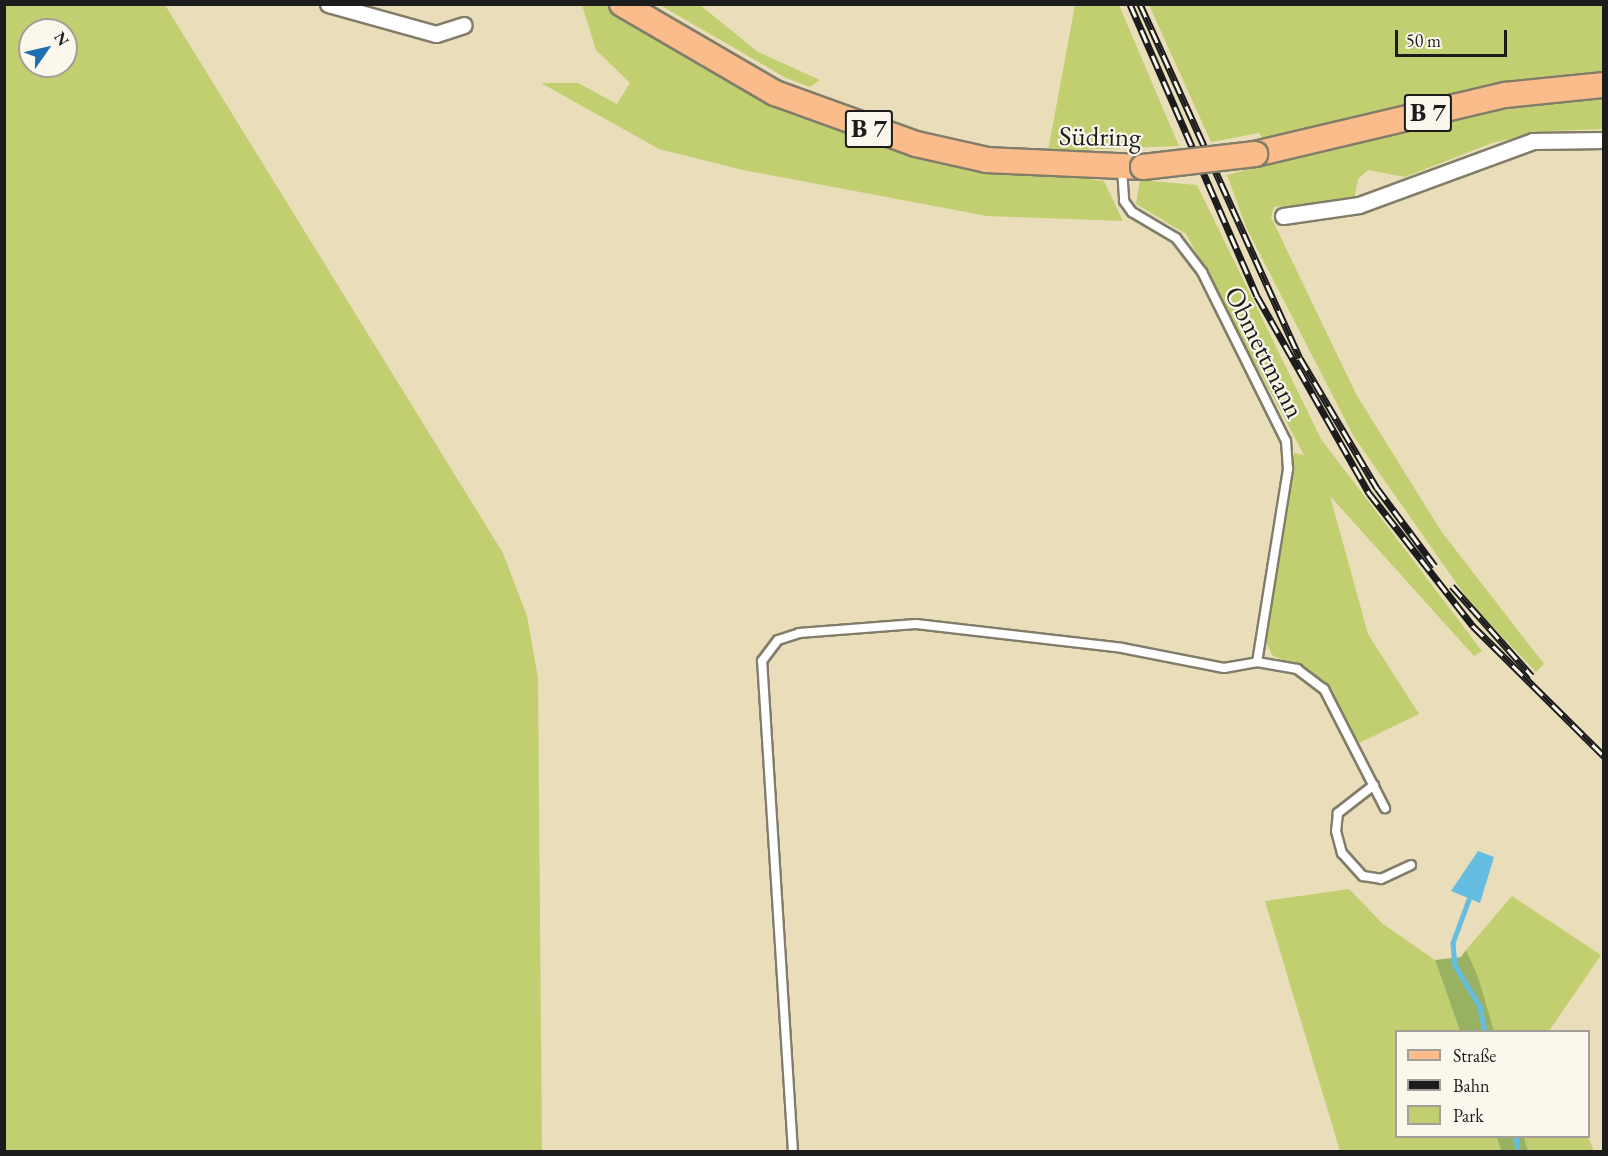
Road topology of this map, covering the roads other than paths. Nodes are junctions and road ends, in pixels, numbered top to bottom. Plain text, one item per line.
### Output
1 (328, 4) edge
2 (622, 4) edge
3 (464, 25) dead end
4 (1604, 85) edge
5 (1604, 140) edge
6 (1132, 167) junction
7 (1283, 216) dead end
8 (1257, 662) junction
9 (1374, 785) junction
10 (1385, 808) dead end
11 (1411, 865) dead end
12 (793, 1152) edge

1 - 3 street
2 - 6 main road, Südring / B 7
4 - 6 main road, Südring / B 7, bridge
5 - 7 street
6 - 8 lane, Obmettmann
8 - 9 lane
8 - 12 lane
9 - 10 lane
9 - 11 lane

